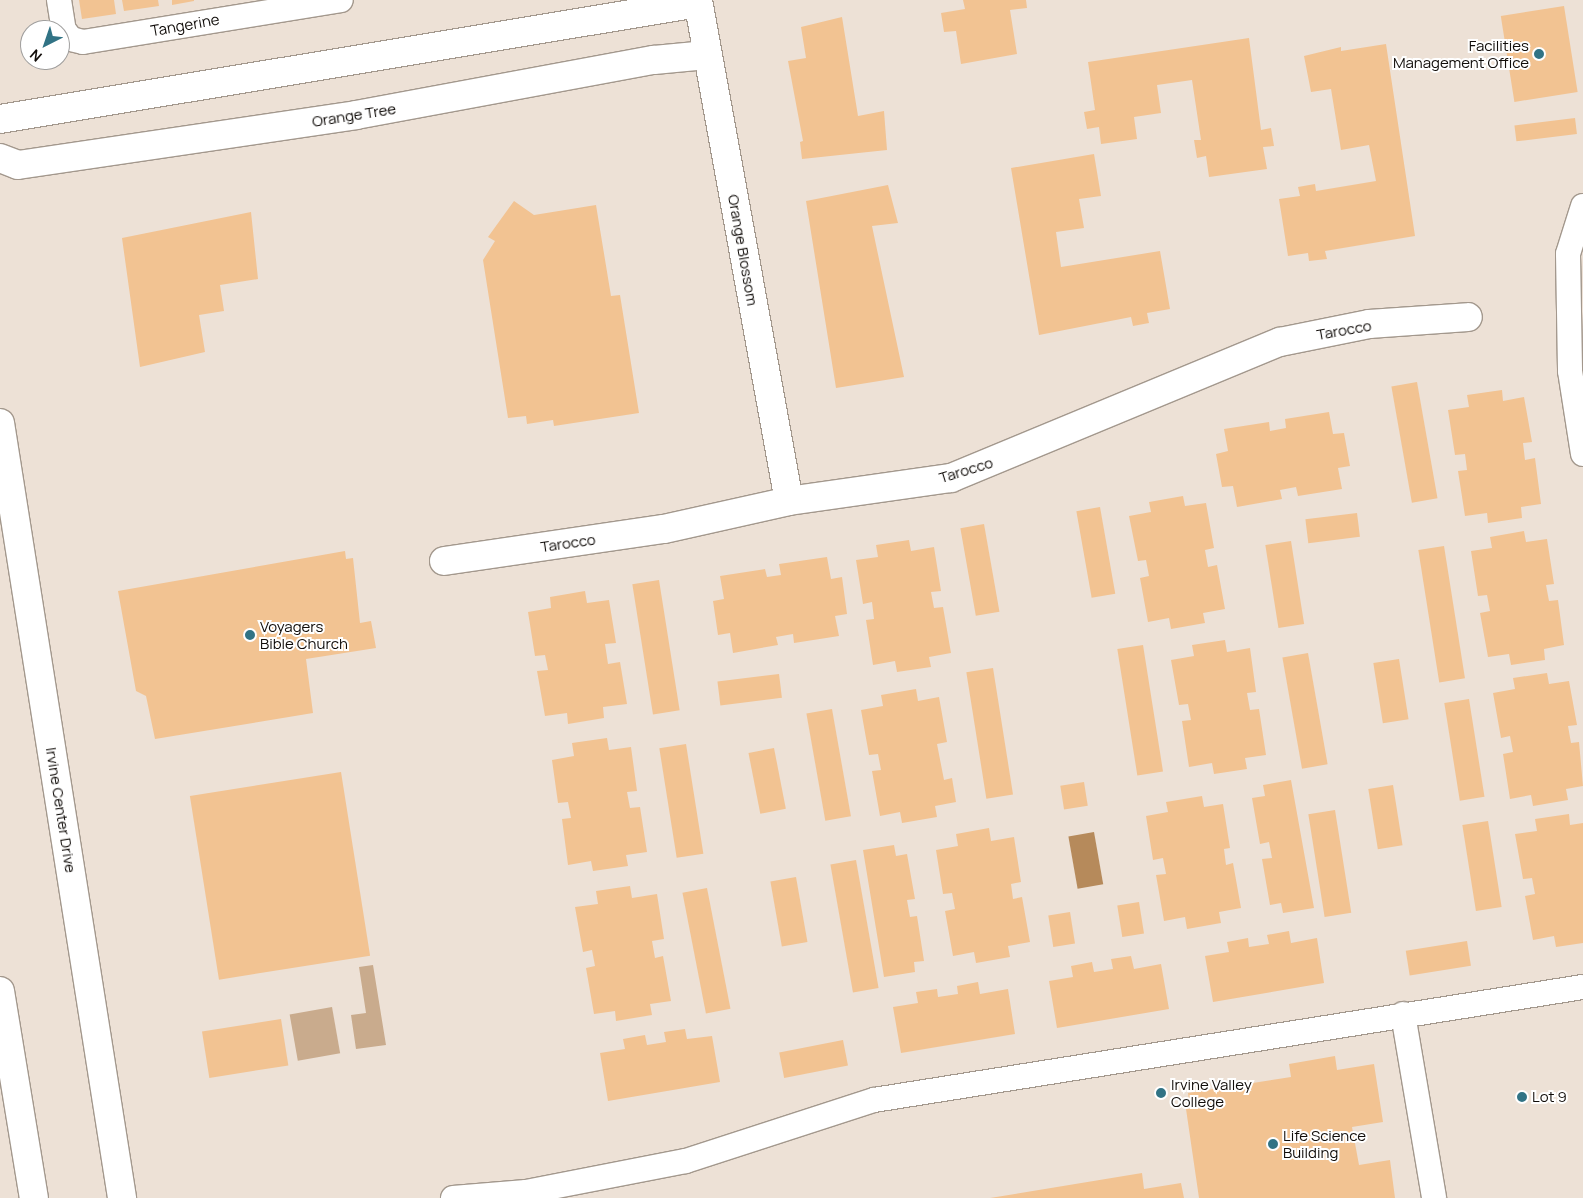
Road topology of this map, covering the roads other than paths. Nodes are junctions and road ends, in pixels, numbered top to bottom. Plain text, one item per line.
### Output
1 (59, 0) edge
2 (341, 0) edge
3 (698, 1) edge
4 (708, 55) junction
5 (0, 119) edge
6 (0, 158) edge
7 (1583, 206) edge
8 (1468, 317) dead end
9 (0, 423) edge
10 (1583, 454) edge
11 (789, 501) junction
12 (444, 561) dead end
13 (1583, 987) edge
14 (0, 991) edge
15 (1402, 1014) junction
16 (34, 1198) edge
17 (122, 1198) edge
18 (453, 1198) edge
19 (1434, 1198) edge

1 - 2 street, Tangerine
3 - 4 street, Orange Blossom
3 - 5 street
4 - 6 street, Orange Tree
4 - 11 street, Orange Blossom
7 - 10 street
8 - 11 street, Tarocco
9 - 17 street, Irvine Center Drive
11 - 12 street, Tarocco
13 - 15 street
14 - 16 street
15 - 18 street
15 - 19 street

